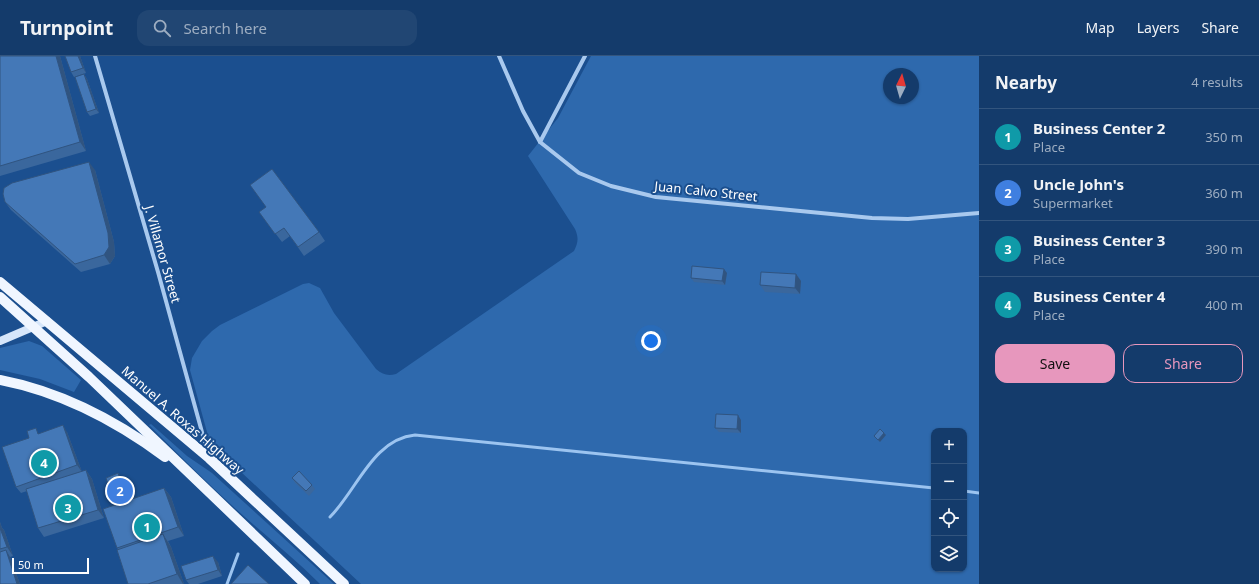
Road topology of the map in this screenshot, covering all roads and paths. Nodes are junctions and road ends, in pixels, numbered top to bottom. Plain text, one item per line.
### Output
1 (95, 56) edge
2 (499, 56) edge
3 (585, 56) edge
4 (540, 142) junction
5 (979, 213) edge
6 (0, 282) edge
7 (0, 297) edge
8 (47, 321) junction
9 (34, 327) junction
10 (0, 341) edge
11 (0, 380) edge
12 (209, 458) junction
13 (202, 485) junction
14 (305, 584) edge
15 (344, 584) edge

1 - 12 street, J. Villamor Street
2 - 4 street, Juan Calvo Street
3 - 4 street
4 - 5 street, Juan Calvo Street
6 - 8 main road, Manuel A. Roxas Highway
7 - 9 main road
8 - 9 main road
8 - 12 main road, Manuel A. Roxas Highway
9 - 10 main road
9 - 13 main road
11 - 13 main road
12 - 15 main road, Manuel A. Roxas Highway
13 - 14 main road

